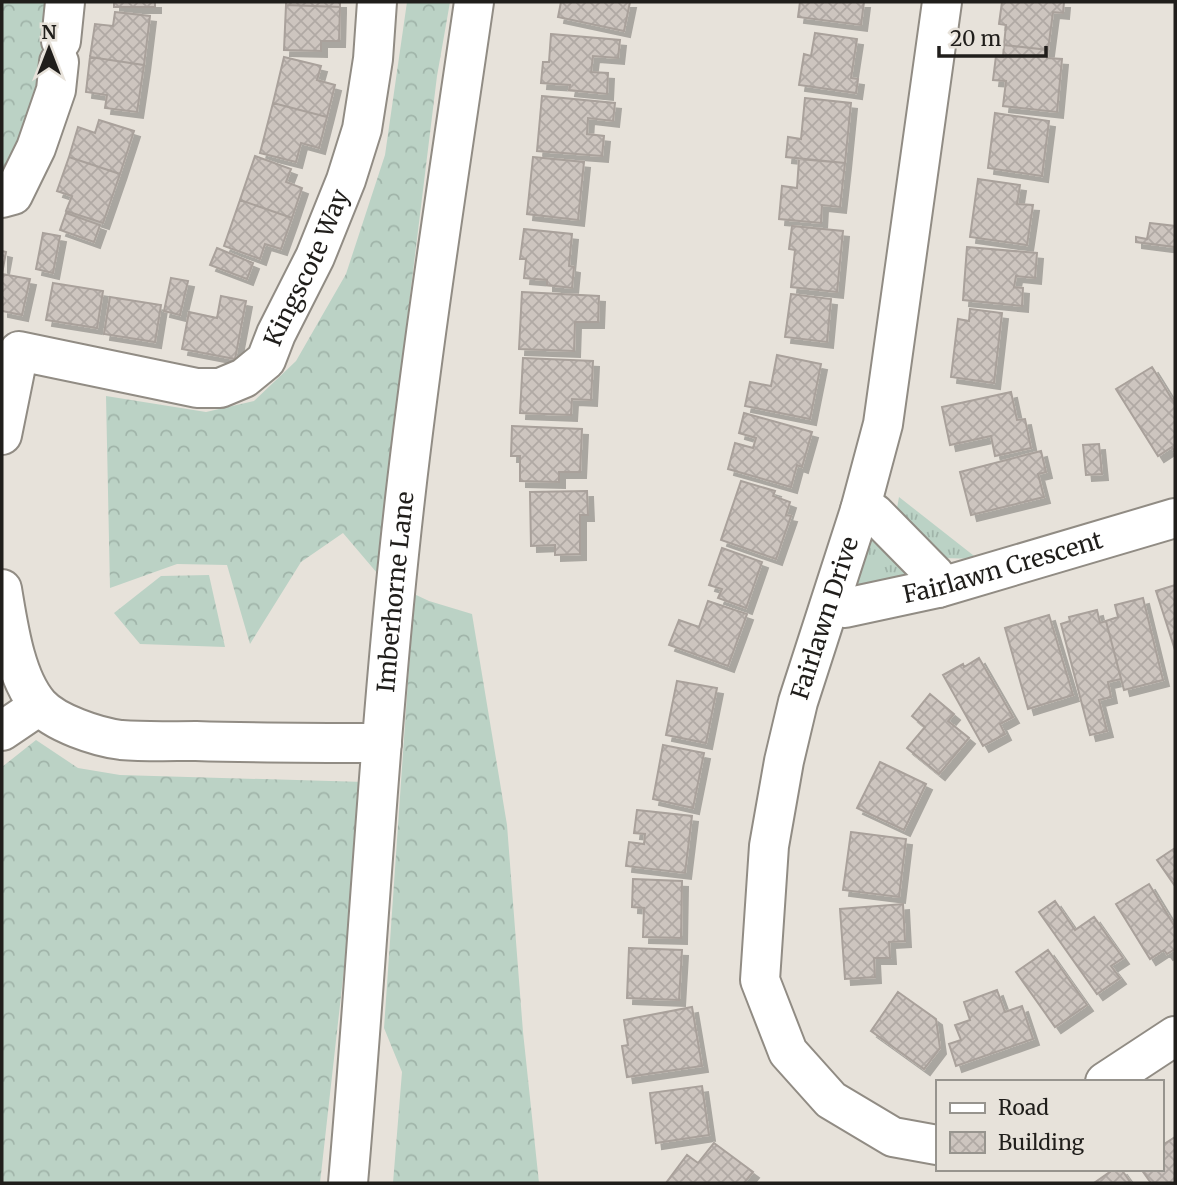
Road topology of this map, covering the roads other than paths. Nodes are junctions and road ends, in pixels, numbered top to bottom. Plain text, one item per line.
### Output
1 (65, 2) edge
2 (377, 2) edge
3 (474, 2) edge
4 (942, 2) edge
5 (2, 198) edge
6 (10, 349) edge
7 (2, 435) edge
8 (860, 510) junction
9 (1175, 518) edge
10 (938, 588) junction
11 (2, 589) edge
12 (830, 606) junction
13 (5, 632) edge
14 (39, 706) junction
15 (2, 730) edge
16 (382, 743) junction
17 (1175, 1036) edge
18 (1108, 1080) edge
19 (936, 1145) edge
20 (348, 1183) edge

1 - 5 street
2 - 6 street, Kingscote Way
3 - 16 street, Imberhorne Lane
4 - 8 street, Fairlawn Drive
6 - 7 street, Kingscote Way
8 - 10 street
8 - 12 street, Fairlawn Drive
9 - 10 street, Fairlawn Crescent
10 - 12 street, Fairlawn Crescent
11 - 13 street
12 - 19 street, Fairlawn Drive
13 - 14 street
14 - 15 street
14 - 16 street
16 - 20 street, Imberhorne Lane
17 - 18 street

